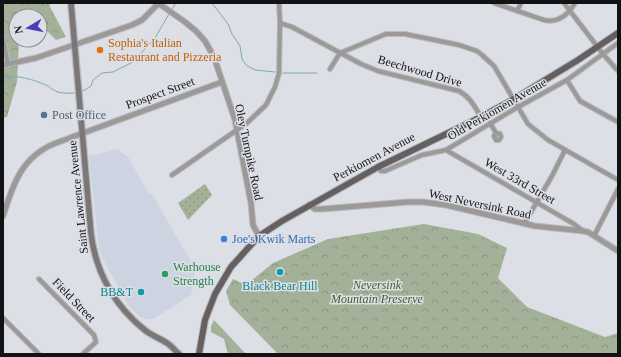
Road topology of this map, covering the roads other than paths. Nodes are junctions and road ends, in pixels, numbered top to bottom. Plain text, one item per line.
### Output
1 (71, 3) edge
2 (279, 3) edge
3 (494, 3) edge
4 (521, 3) edge
5 (564, 3) edge
6 (575, 3) edge
7 (158, 4) edge
8 (517, 11) junction
9 (570, 12) junction
10 (280, 23) junction
11 (618, 33) edge
12 (3, 38) edge
13 (618, 43) edge
14 (74, 45) junction
15 (597, 47) junction
16 (340, 53) junction
17 (603, 54) junction
18 (5, 64) edge
19 (330, 69) dead end
20 (618, 71) edge
21 (567, 80) junction
22 (222, 82) junction
23 (514, 99) junction
24 (518, 107) junction
25 (481, 117) junction
26 (618, 122) edge
27 (490, 123) junction
28 (237, 130) junction
29 (83, 133) junction
30 (496, 133) dead end
31 (446, 150) junction
32 (565, 150) junction
33 (378, 167) junction
34 (172, 175) dead end
35 (618, 180) edge
36 (618, 189) edge
37 (536, 202) junction
38 (309, 206) junction
39 (3, 216) edge
40 (524, 224) junction
41 (583, 231) junction
42 (259, 236) junction
43 (594, 236) junction
44 (618, 251) edge
45 (39, 278) dead end
46 (3, 318) edge
47 (38, 354) edge
48 (83, 354) edge
49 (179, 354) edge
50 (200, 354) edge

1 - 14 main road, Saint Lawrence Avenue
2 - 10 street
3 - 8 street
4 - 8 street
5 - 9 street
6 - 9 street
7 - 14 street
7 - 22 street, Oley Turnpike Road
8 - 9 street
9 - 15 street
10 - 16 street, Beechwood Drive
10 - 28 street
11 - 15 main road, Perkiomen Avenue
12 - 18 street
13 - 17 street, Old Perkiomen Avenue
14 - 18 street
14 - 29 main road, Saint Lawrence Avenue
15 - 17 street
15 - 23 main road, Perkiomen Avenue
16 - 19 street
16 - 23 street
16 - 25 street, Beechwood Drive
17 - 20 street
17 - 21 street, Old Perkiomen Avenue
21 - 24 street, Old Perkiomen Avenue
21 - 26 street
22 - 28 street, Oley Turnpike Road
22 - 29 street, Prospect Street
23 - 24 street
23 - 25 main road, Perkiomen Avenue
24 - 27 street, Old Perkiomen Avenue
24 - 32 street
25 - 33 main road, Perkiomen Avenue
27 - 30 street
27 - 31 street, Old Perkiomen Avenue
28 - 34 street
28 - 42 street, Oley Turnpike Road
29 - 39 street, Prospect Street
29 - 49 main road, Saint Lawrence Avenue
31 - 33 street, Old Perkiomen Avenue
31 - 37 street, West 33rd Street
32 - 35 street
32 - 37 street
33 - 38 main road, Perkiomen Avenue
36 - 43 street
37 - 40 street
37 - 41 street, West 33rd Street
38 - 40 street, West Neversink Road
38 - 42 main road, Perkiomen Avenue
40 - 41 street, West Neversink Road
41 - 43 street, West Neversink Road
42 - 50 main road, Perkiomen Avenue
43 - 44 street, West Neversink Road
45 - 48 street, Field Street
46 - 47 street

